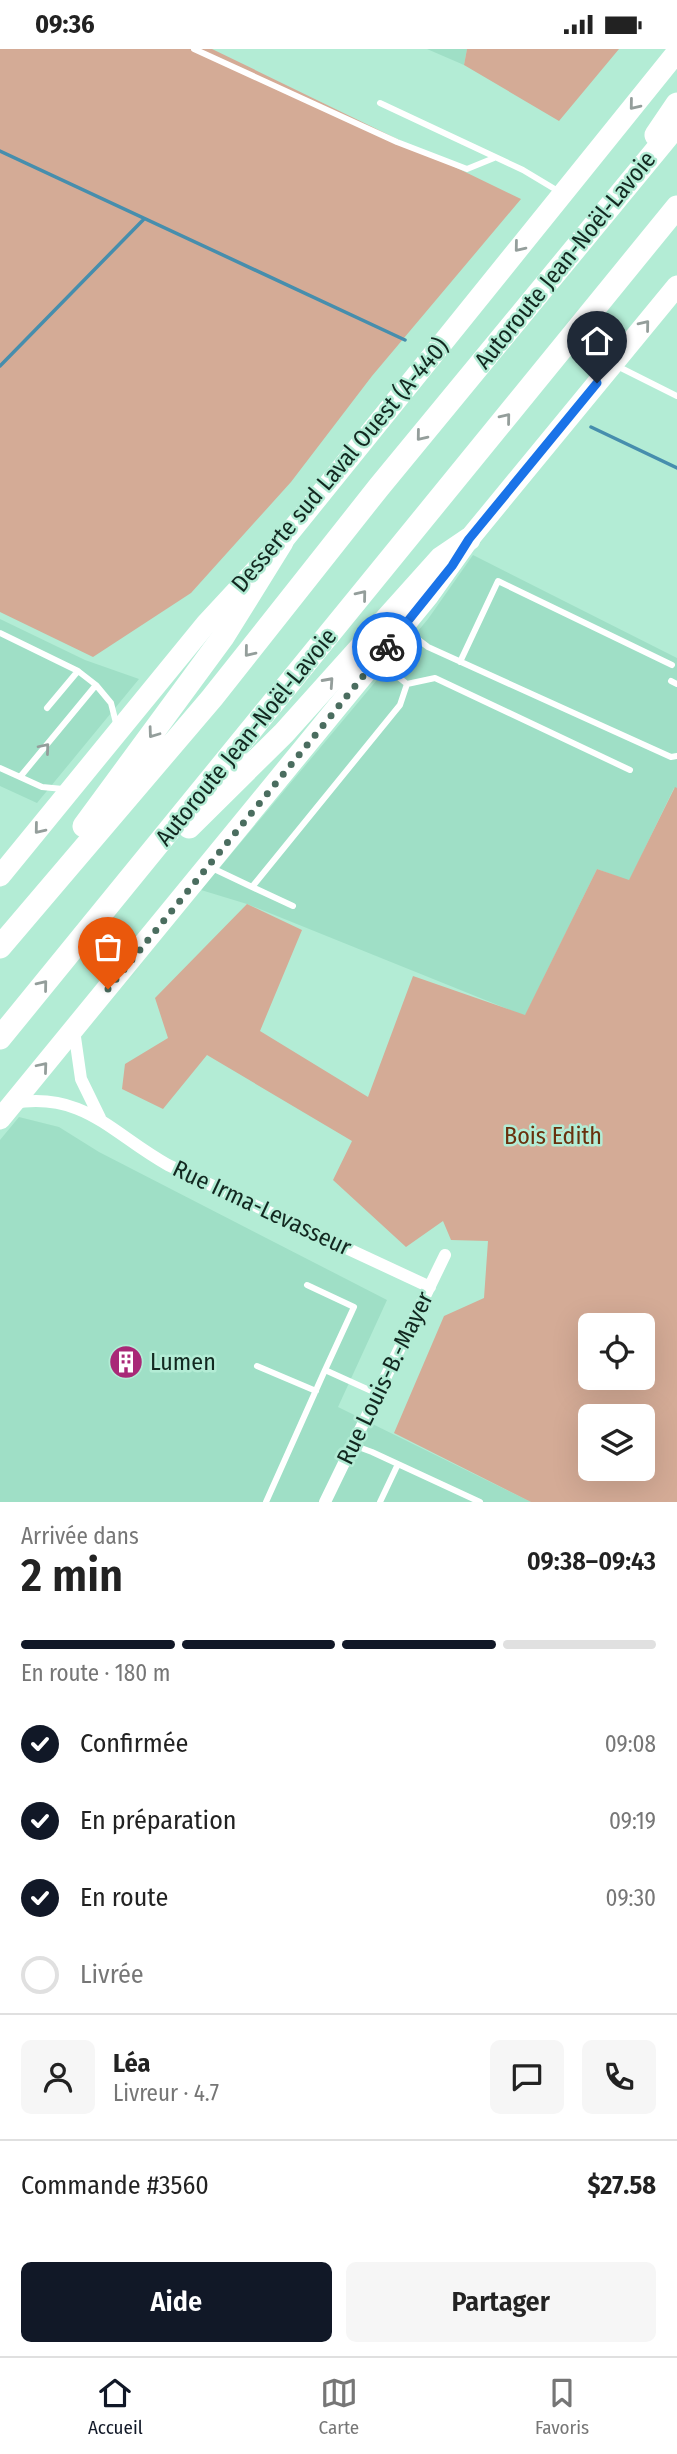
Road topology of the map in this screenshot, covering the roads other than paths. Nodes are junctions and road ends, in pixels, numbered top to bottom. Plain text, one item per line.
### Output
1 (194, 49) edge
2 (677, 52) edge
3 (380, 103) dead end
4 (677, 104) edge
5 (677, 125) edge
6 (494, 158) junction
7 (562, 194) junction
8 (677, 207) edge
9 (605, 210) junction
10 (677, 222) edge
11 (618, 282) junction
12 (677, 286) edge
13 (614, 364) junction
14 (677, 396) edge
15 (469, 539) junction
16 (282, 542) junction
17 (402, 627) junction
18 (0, 633) edge
19 (376, 660) junction
20 (460, 662) junction
21 (673, 666) dead end
22 (78, 671) junction
23 (407, 684) junction
24 (96, 685) junction
25 (47, 708) dead end
26 (117, 733) junction
27 (677, 756) edge
28 (0, 768) edge
29 (630, 770) dead end
30 (20, 778) junction
31 (72, 787) junction
32 (208, 865) junction
33 (0, 876) edge
34 (253, 887) junction
35 (293, 906) dead end
36 (102, 913) junction
37 (0, 944) edge
38 (74, 1030) junction
39 (0, 1038) edge
40 (6, 1111) edge
41 (100, 1119) junction
42 (445, 1255) dead end
43 (307, 1285) dead end
44 (430, 1287) junction
45 (257, 1366) dead end
46 (325, 1370) junction
47 (316, 1391) junction
48 (378, 1394) junction
49 (353, 1445) junction
50 (398, 1464) junction
51 (266, 1502) edge
52 (324, 1502) edge
53 (380, 1502) edge
54 (480, 1502) edge

1 - 6 lane
2 -> 7 main road, Desserte sud Laval Ouest (A-440)
3 - 6 lane
4 - 9 highway
5 - 9 highway, Autoroute Jean-Noël-Lavoie
6 - 7 lane
7 -> 16 main road, Desserte sud Laval Ouest (A-440)
8 - 11 highway, Autoroute Jean-Noël-Lavoie
9 -> 37 highway, Autoroute Jean-Noël-Lavoie
10 - 11 highway
36 -> 11 highway, Autoroute Jean-Noël-Lavoie
13 -> 12 main road
13 - 14 lane
13 - 15 main road
15 - 17 main road
36 -> 15 highway
16 - 26 main road, Desserte sud Laval Ouest (A-440)
16 -> 37 highway
17 - 19 main road
17 - 20 lane
18 - 22 lane
19 - 23 lane
19 - 32 main road
20 - 21 lane
20 - 27 lane
22 - 24 lane
22 - 25 lane
23 - 29 lane
23 - 34 lane
24 - 26 lane
30 -> 24 lane
26 - 31 main road, Desserte sud Laval Ouest (A-440)
28 - 30 lane
30 - 31 lane
31 -> 33 main road, Desserte sud Laval Ouest (A-440)
32 - 34 lane
32 - 38 main road
34 - 35 lane
39 -> 36 highway, Autoroute Jean-Noël-Lavoie
40 -> 38 main road
38 - 41 street, Rue Irma-Levasseur
40 - 41 street, Rue Irma-Levasseur
41 - 44 street, Rue Irma-Levasseur
42 - 44 street, Rue Louis-B.-Mayer
43 - 46 lane
44 - 48 street, Rue Louis-B.-Mayer
45 - 47 lane
46 - 47 lane
46 - 48 lane
47 - 51 lane
48 - 49 street, Rue Louis-B.-Mayer
49 - 50 lane
49 - 52 street, Rue Louis-B.-Mayer
50 - 53 lane
50 - 54 lane

